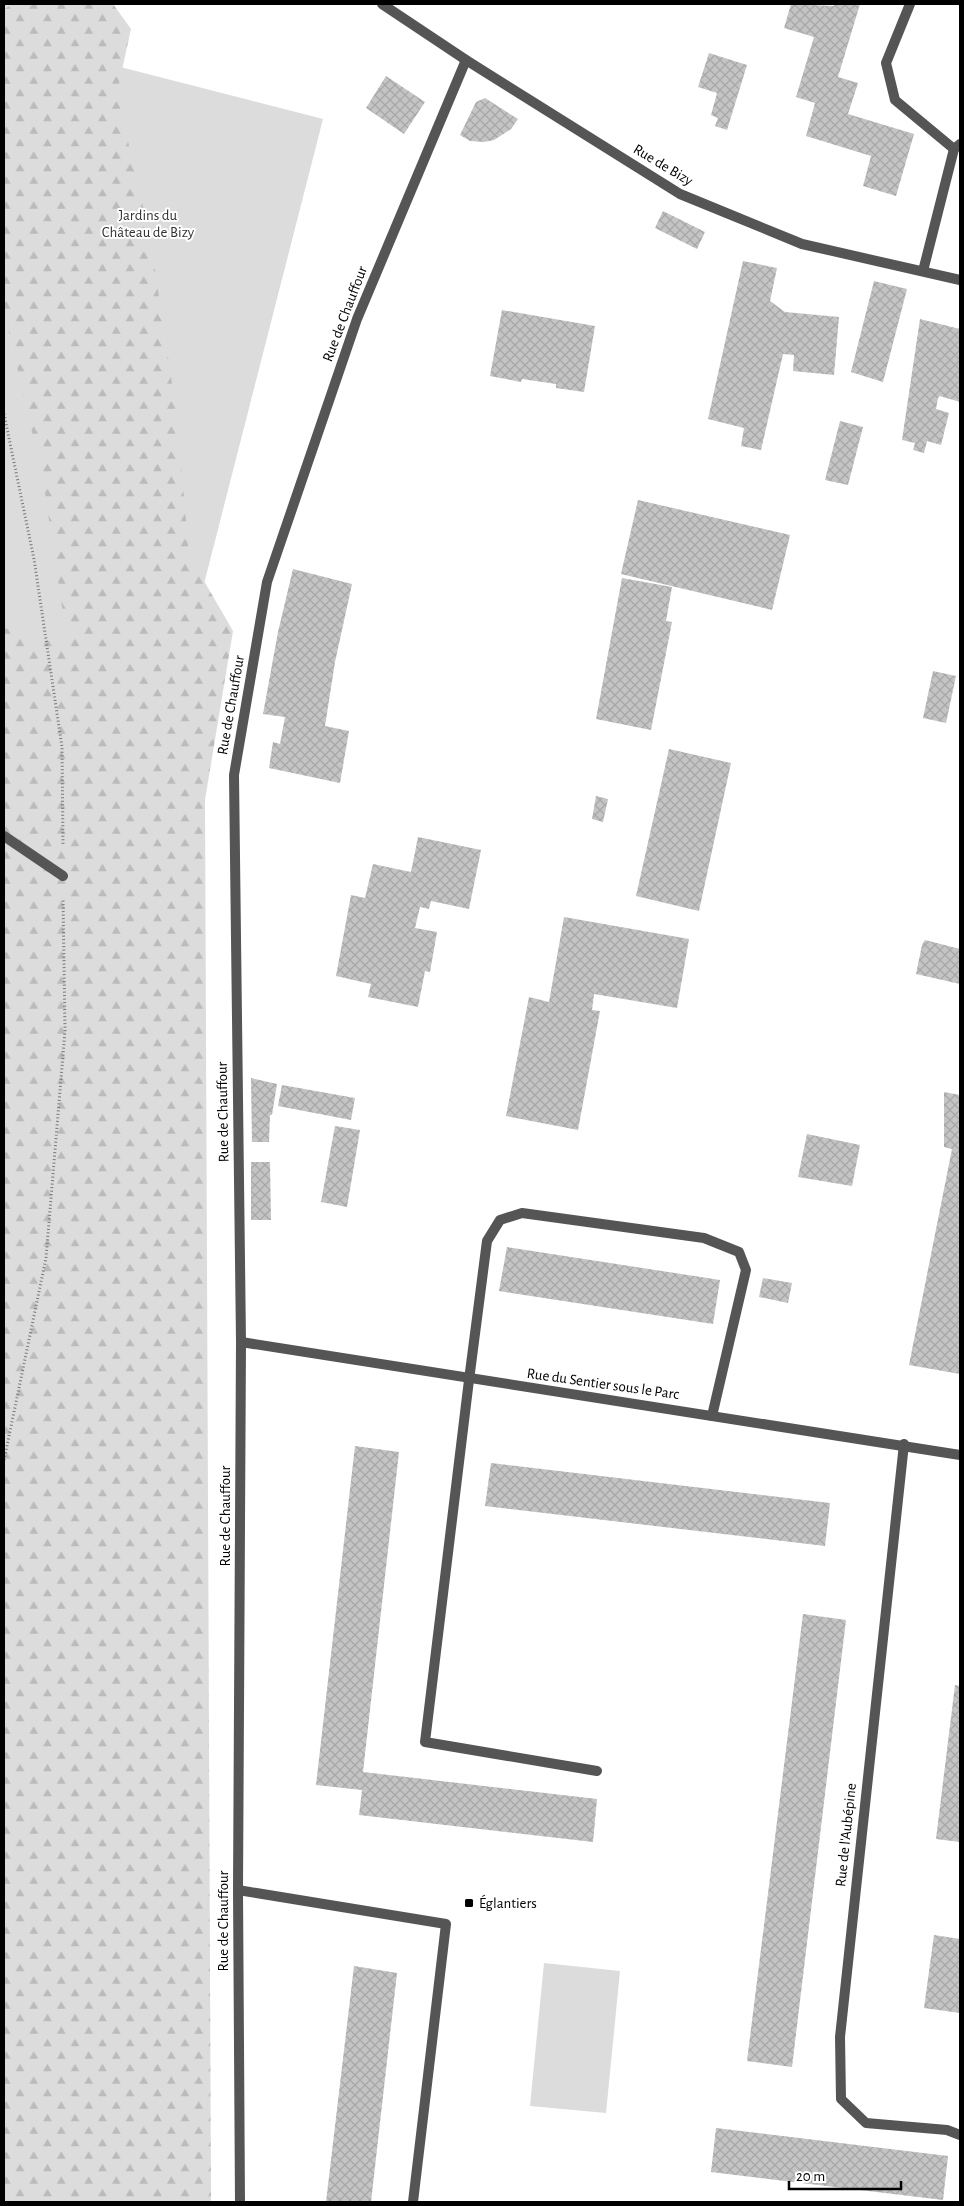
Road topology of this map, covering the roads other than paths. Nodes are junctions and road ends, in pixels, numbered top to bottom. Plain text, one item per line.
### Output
1 (382, 4) edge
2 (910, 4) edge
3 (466, 60) junction
4 (957, 147) edge
5 (923, 271) junction
6 (960, 280) edge
7 (4, 836) edge
8 (63, 876) road end
9 (241, 1342) junction
10 (469, 1380) junction
11 (712, 1416) junction
12 (904, 1444) junction
13 (960, 1455) edge
14 (597, 1771) dead end
15 (238, 1890) junction
16 (960, 2135) edge
17 (240, 2202) edge
18 (413, 2202) edge

1 - 3 street, Rue de Bizy
2 - 4 street
3 - 5 street, Rue de Bizy
3 - 9 street, Rue de Chauffour
4 - 5 street
5 - 6 street, Rue de Bizy
7 - 8 street
9 - 10 street, Rue du Sentier sous le Parc
9 - 15 street, Rue de Chauffour
10 - 11 street, Rue du Sentier sous le Parc
10 - 11 street
10 - 14 street
11 - 12 street, Rue du Sentier sous le Parc
12 - 13 street, Rue du Sentier sous le Parc
12 - 16 street, Rue de l'Aubépine
15 - 17 street, Rue de Chauffour
15 - 18 street

